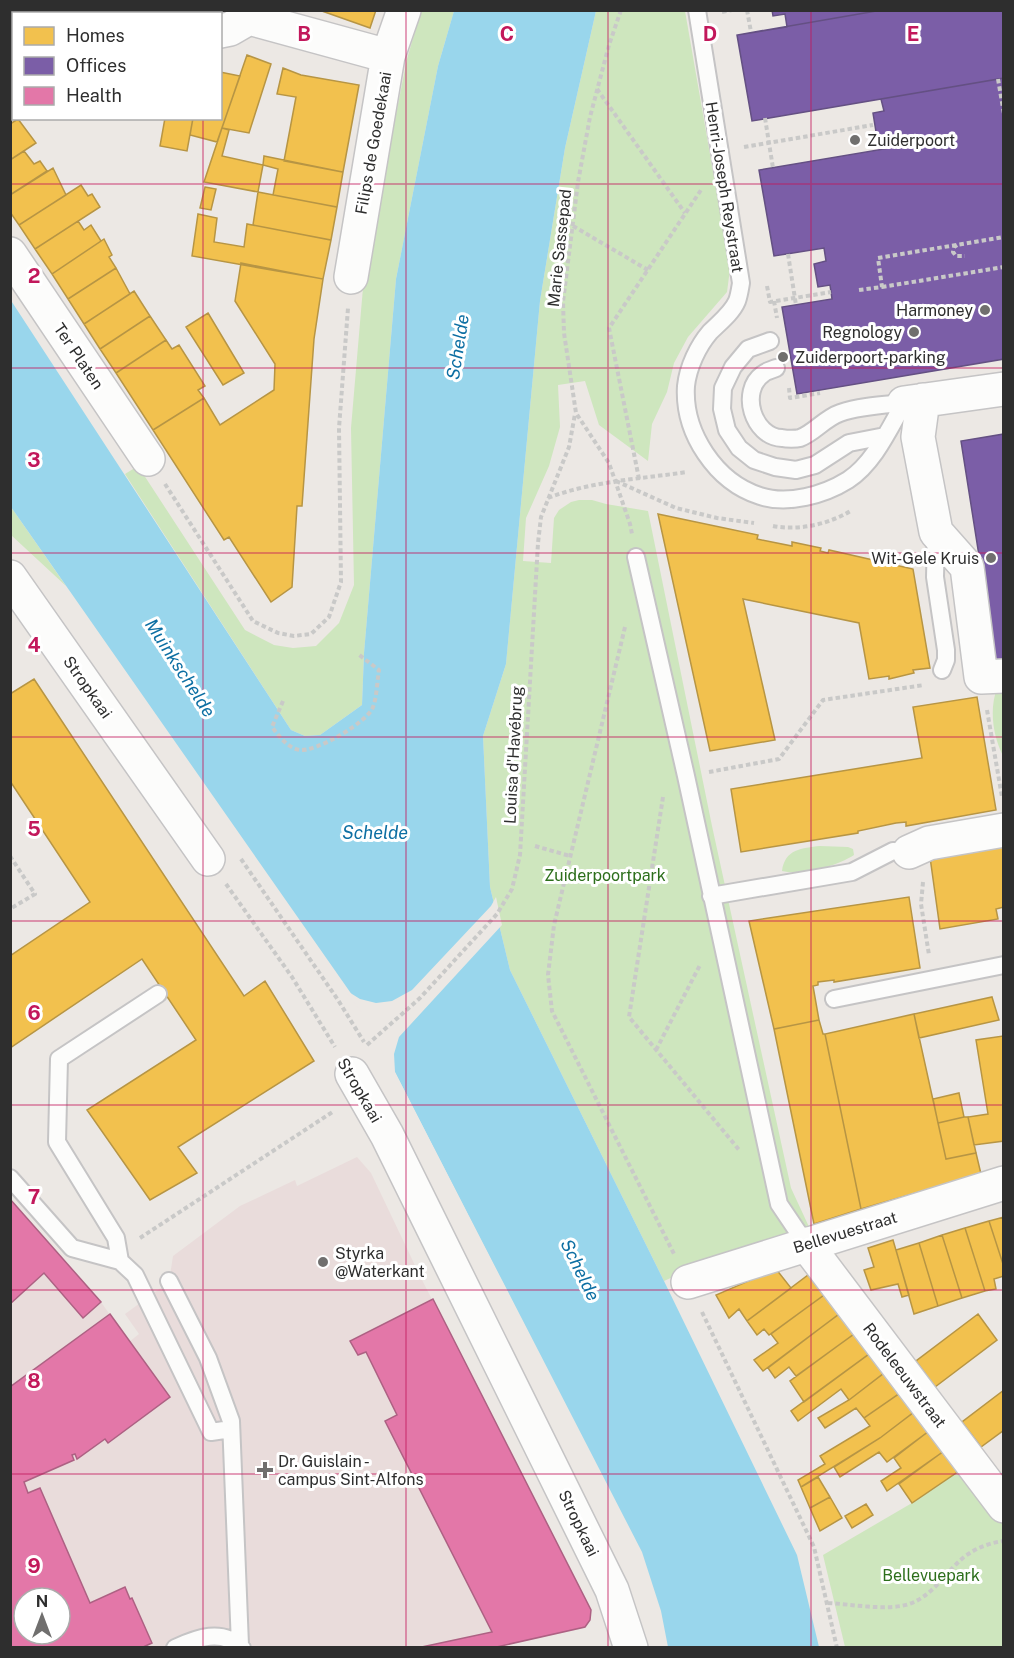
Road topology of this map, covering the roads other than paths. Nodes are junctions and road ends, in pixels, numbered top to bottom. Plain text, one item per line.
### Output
1 (404, 10) edge
2 (697, 10) edge
3 (238, 20) edge
4 (388, 56) junction
5 (10, 254) edge
6 (351, 277) road end
7 (770, 341) dead end
8 (776, 368) dead end
9 (1004, 389) edge
10 (913, 401) junction
11 (885, 436) junction
12 (148, 459) road end
13 (936, 532) junction
14 (636, 557) road end
15 (10, 577) edge
16 (942, 670) dead end
17 (992, 676) edge
18 (1004, 830) edge
19 (909, 852) joint
20 (208, 858) road end
21 (711, 896) junction
22 (1004, 964) edge
23 (158, 994) dead end
24 (834, 999) dead end
25 (360, 1071) road end
26 (10, 1178) edge
27 (1004, 1183) edge
28 (806, 1244) junction
29 (119, 1257) junction
30 (169, 1281) dead end
31 (688, 1282) road end
32 (231, 1429) junction
33 (1004, 1506) edge
34 (241, 1646) edge
35 (624, 1646) edge
36 (175, 1647) edge

1 - 4 street, Filips de Goedekaai
2 - 11 lane, Henri-Joseph Reystraat
3 - 4 street
4 - 6 street, Filips de Goedekaai
5 - 12 street, Ter Platen
7 - 11 lane
8 - 10 lane
9 - 10 street
10 - 11 lane, Henri-Joseph Reystraat
10 - 13 street
13 - 16 lane
13 - 17 street
14 - 21 lane
15 - 20 street, Stropkaai
18 - 19 street
19 - 21 lane
21 - 28 lane
22 - 24 lane
23 - 29 lane
25 - 35 street, Stropkaai
26 - 29 lane
27 - 28 street, Bellevuestraat
28 - 31 street, Bellevuestraat
28 - 33 street, Rodeleeuwstraat
29 - 32 lane
30 - 32 lane
32 - 34 lane
34 - 36 lane

